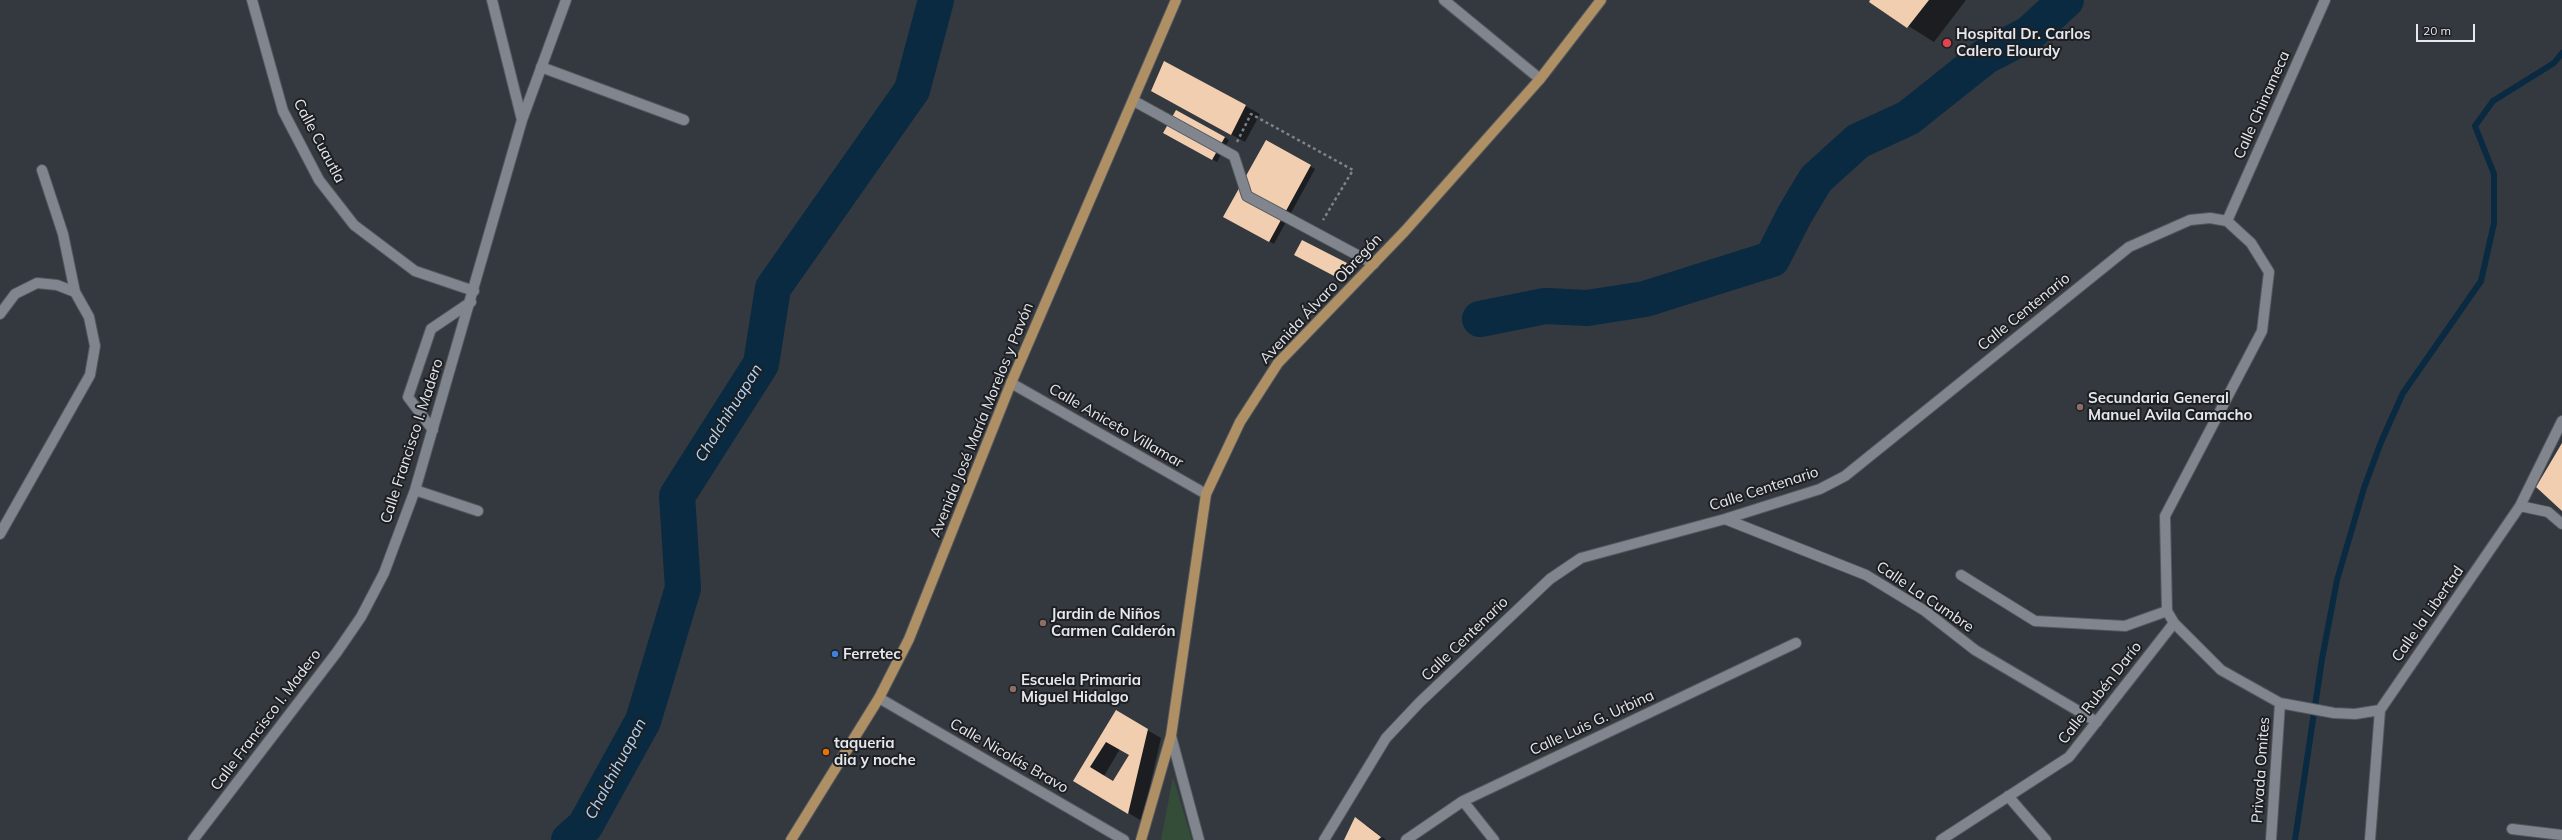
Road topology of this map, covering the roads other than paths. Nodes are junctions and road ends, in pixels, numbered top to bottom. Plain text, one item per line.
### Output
1 (252, 0) edge
2 (492, 0) edge
3 (566, 0) edge
4 (1176, 0) edge
5 (1444, 0) edge
6 (1601, 0) edge
7 (2325, 0) edge
8 (541, 67) junction
9 (1540, 79) junction
10 (1134, 101) junction
11 (522, 120) junction
12 (684, 120) dead end
13 (42, 170) dead end
14 (2227, 221) junction
15 (1374, 264) junction
16 (474, 291) junction
17 (75, 292) junction
18 (471, 302) junction
19 (0, 314) edge
20 (1011, 383) junction
21 (2562, 421) edge
22 (433, 430) junction
23 (415, 490) junction
24 (1206, 494) junction
25 (2520, 506) junction
26 (478, 511) dead end
27 (1725, 519) junction
28 (2562, 524) edge
29 (0, 534) edge
30 (1961, 575) dead end
31 (2167, 611) junction
32 (2174, 623) junction
33 (1796, 643) dead end
34 (879, 698) junction
35 (2280, 703) junction
36 (2380, 710) junction
37 (2097, 722) junction
38 (1171, 736) junction
39 (2008, 796) junction
40 (1463, 802) junction
41 (2512, 829) dead end
42 (2562, 836) edge
43 (193, 840) edge
44 (792, 840) edge
45 (1124, 840) edge
46 (1141, 840) edge
47 (1199, 840) edge
48 (1324, 840) edge
49 (1406, 840) edge
50 (1494, 840) edge
51 (1941, 840) edge
52 (2046, 840) edge
53 (2271, 840) edge
54 (2370, 840) edge

1 - 16 street, Calle Cuautla
2 - 11 street, Calle Francisco I. Madero
3 - 8 street
4 - 10 main road, Avenida José María Morelos y Pavón
5 - 9 street
6 - 9 main road, Avenida Álvaro Obregón
7 - 14 street, Calle Chinameca
8 - 11 street
8 - 12 street
9 - 15 main road, Avenida Álvaro Obregón
10 - 15 street
10 - 20 main road, Avenida José María Morelos y Pavón
11 - 16 street, Calle Francisco I. Madero
13 - 17 street
14 - 27 street, Calle Centenario
14 - 31 street
15 - 24 main road, Avenida Álvaro Obregón
16 - 18 street, Calle Francisco I. Madero
17 - 19 street
17 - 29 street
18 - 22 street, Calle Francisco I. Madero
18 - 22 street
20 - 24 street, Calle Aniceto Villamar
20 - 34 main road, Avenida José María Morelos y Pavón
21 - 25 street, Calle la Libertad
22 - 23 street, Calle Francisco I. Madero
23 - 26 street
23 - 43 street, Calle Francisco I. Madero
24 - 38 main road, Avenida Álvaro Obregón
25 - 28 street
25 - 36 street, Calle la Libertad
27 - 37 street, Calle La Cumbre
27 - 48 street, Calle Centenario
30 - 31 street
31 - 32 street
32 - 35 street
32 - 37 street, Calle Rubén Darío
33 - 40 street, Calle Luis G. Urbina
34 - 44 main road, Avenida José María Morelos y Pavón
34 - 45 street, Calle Nicolás Bravo
35 - 36 street
35 - 53 street, Privada Omites
36 - 54 street
37 - 39 street, Calle Rubén Darío
38 - 46 main road, Avenida Álvaro Obregón
38 - 47 street
39 - 51 street, Calle Rubén Darío
39 - 52 street
40 - 49 street, Calle Luis G. Urbina
40 - 50 street
41 - 42 street

